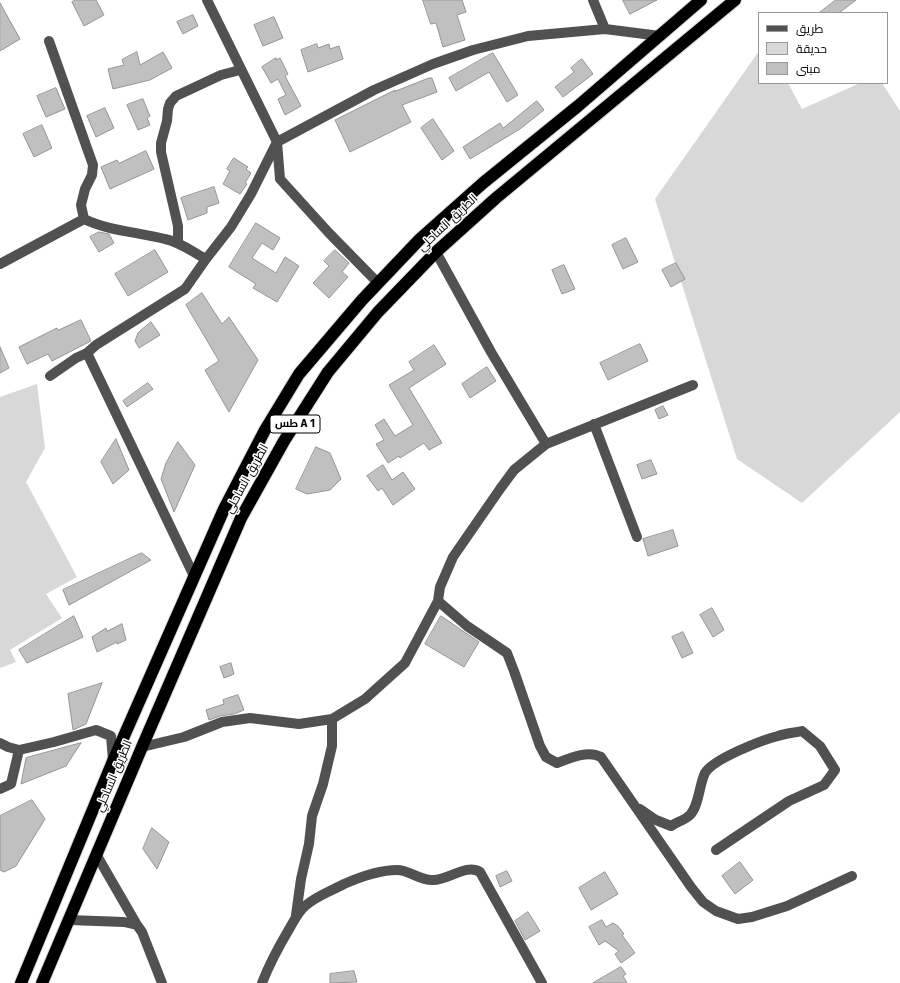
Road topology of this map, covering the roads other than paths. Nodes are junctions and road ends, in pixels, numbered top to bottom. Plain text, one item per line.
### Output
1 (206, 0) edge
2 (593, 0) edge
3 (701, 0) edge
4 (735, 0) edge
5 (605, 29) junction
6 (660, 36) junction
7 (49, 41) dead end
8 (240, 70) junction
9 (277, 142) junction
10 (84, 219) junction
11 (178, 243) junction
12 (436, 252) junction
13 (206, 259) junction
14 (0, 264) edge
15 (378, 283) junction
16 (87, 352) junction
17 (50, 376) dead end
18 (693, 385) dead end
19 (594, 424) junction
20 (546, 444) junction
21 (637, 537) dead end
22 (194, 576) junction
23 (438, 602) junction
24 (332, 719) junction
25 (0, 743) edge
26 (142, 747) junction
27 (19, 750) junction
28 (113, 761) junction
29 (0, 789) edge
30 (635, 806) junction
31 (716, 850) dead end
32 (96, 854) junction
33 (852, 876) dead end
34 (296, 917) junction
35 (69, 920) junction
36 (137, 925) junction
37 (21, 983) edge
38 (42, 983) edge
39 (162, 983) edge
40 (262, 983) edge
41 (542, 983) edge

1 - 8 street
2 - 5 street
3 - 6 highway, الطريق الساحلي / طس A 1
4 - 12 highway, الطريق الساحلي / طس A 1
5 - 6 street
5 - 9 street
6 - 15 highway, الطريق الساحلي / طس A 1
7 - 10 street
8 - 9 street
8 - 11 street
9 - 13 street
9 - 15 street
10 - 11 street
10 - 14 street
11 - 13 street
12 - 20 street
12 - 26 highway, الطريق الساحلي / طس A 1
13 - 16 street
15 - 22 highway, الطريق الساحلي / طس A 1
16 - 17 street
16 - 22 street
18 - 19 street
19 - 20 street
19 - 21 street
20 - 23 street
22 - 28 highway, الطريق الساحلي / طس A 1
23 - 24 street
23 - 30 street
24 - 26 street
24 - 34 street
25 - 27 street
26 - 32 highway, الطريق الساحلي / طس A 1
27 - 28 street
27 - 29 street
28 - 37 highway, الطريق الساحلي / طس A 1
30 - 31 street
30 - 33 street
32 - 35 highway, الطريق الساحلي / طس A 1
32 - 36 street
34 - 40 street
34 - 41 street
35 - 36 street
35 - 38 highway, الطريق الساحلي / طس A 1
36 - 39 street

